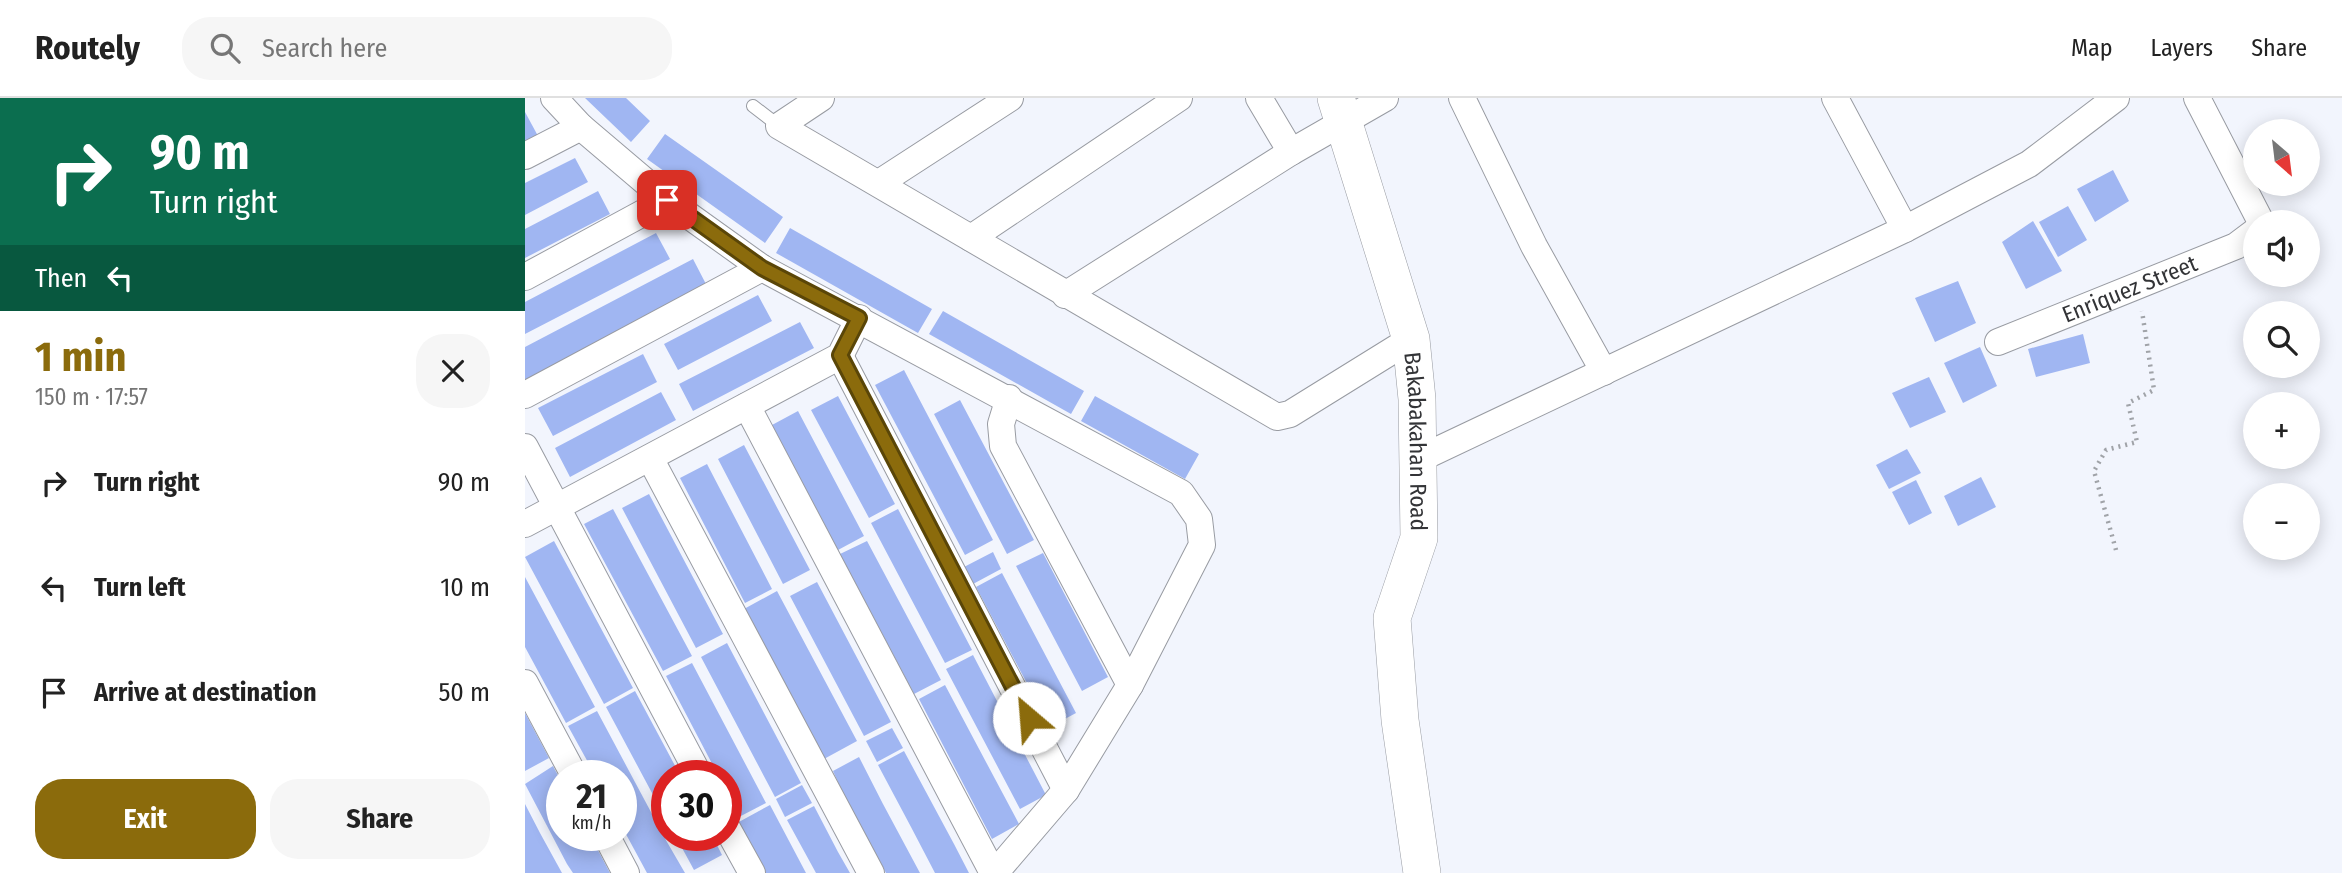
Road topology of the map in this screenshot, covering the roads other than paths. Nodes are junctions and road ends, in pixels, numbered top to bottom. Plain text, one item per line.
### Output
1 (554, 98) edge
2 (821, 98) edge
3 (1010, 98) edge
4 (1179, 98) edge
5 (1259, 98) edge
6 (1385, 98) edge
7 (1462, 98) edge
8 (1835, 98) edge
9 (2116, 98) edge
10 (2197, 98) edge
11 (753, 106) dead end
12 (1339, 110) edge
13 (779, 126) junction
14 (581, 127) junction
15 (1291, 152) junction
16 (525, 156) edge
17 (879, 183) junction
18 (667, 200) junction
19 (2255, 210) edge
20 (1905, 229) junction
21 (971, 238) junction
22 (2243, 241) edge
23 (762, 268) junction
24 (525, 277) edge
25 (1065, 295) junction
26 (859, 318) junction
27 (1411, 340) junction
28 (1998, 342) dead end
29 (840, 355) junction
30 (1604, 372) junction
31 (525, 395) edge
32 (1009, 398) junction
33 (747, 405) junction
34 (525, 447) edge
35 (649, 457) junction
36 (1419, 459) junction
37 (557, 508) junction
38 (525, 524) edge
39 (525, 684) edge
40 (1130, 685) junction
41 (566, 760) edge
42 (691, 760) edge
43 (1066, 790) junction
44 (615, 851) edge
45 (739, 851) edge
46 (627, 873) edge
47 (751, 873) edge
48 (871, 873) edge
49 (994, 873) edge
50 (1422, 873) edge

1 - 14 street
2 - 13 street
3 - 17 street
4 - 21 street
5 - 15 street
6 - 12 street
7 - 30 street
8 - 20 street
9 - 20 street
10 - 19 street
11 - 13 lane
12 - 15 street
12 - 27 street, Bakabakahan Road
13 - 17 street
14 - 16 street
14 - 18 street
15 - 25 street
17 - 21 street
18 - 23 street
18 - 24 street
20 - 30 street
21 - 25 street
22 - 28 street, Enriquez Street
23 - 26 street
23 - 31 street
25 - 27 street
26 - 29 street
26 - 32 street
27 - 36 street, Bakabakahan Road
29 - 33 street
29 - 43 street
30 - 36 street
32 - 40 street
32 - 40 street
33 - 35 street
33 - 49 street
34 - 37 street
35 - 37 street
35 - 48 street
36 - 50 street, Bakabakahan Road
37 - 38 street
37 - 42 street
39 - 41 street
40 - 43 street
43 - 49 street
44 - 46 street
45 - 47 street

